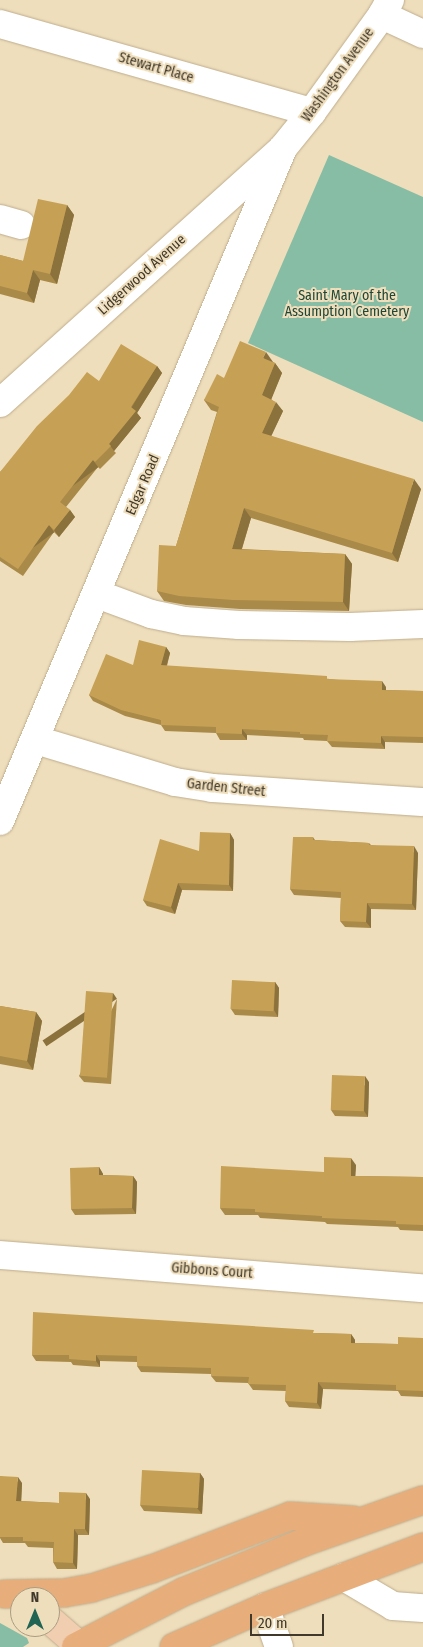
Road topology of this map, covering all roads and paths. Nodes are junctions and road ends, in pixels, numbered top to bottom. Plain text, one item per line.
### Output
1 (386, 8) edge
2 (0, 24) edge
3 (423, 34) edge
4 (312, 112) junction
5 (283, 148) junction
6 (0, 403) edge
7 (97, 594) junction
8 (423, 624) edge
9 (36, 740) junction
10 (423, 802) edge
11 (0, 821) edge
12 (0, 1255) edge
13 (423, 1288) edge
14 (423, 1500) edge
15 (365, 1520) junction
16 (419, 1552) edge
17 (344, 1577) junction
18 (8, 1596) edge
19 (265, 1608) junction
20 (423, 1608) edge
21 (60, 1629) edge
22 (209, 1640) edge
23 (79, 1646) edge
24 (174, 1647) edge
25 (279, 1647) edge

1 - 3 street
1 - 4 street, Washington Avenue
2 - 4 street, Stewart Place
4 - 5 street, Washington Avenue
5 - 6 street, Lidgerwood Avenue
5 - 7 street, Edgar Road
7 - 8 street
7 - 9 street, Edgar Road
9 - 10 street, Garden Street
9 - 11 street, Edgar Road
12 - 13 street, Gibbons Court
14 - 15 highway
15 - 18 highway
15 - 23 highway
16 - 17 highway
17 - 19 highway
17 - 20 street
19 - 22 highway
19 - 25 street
21 - 23 main road
22 - 24 highway

